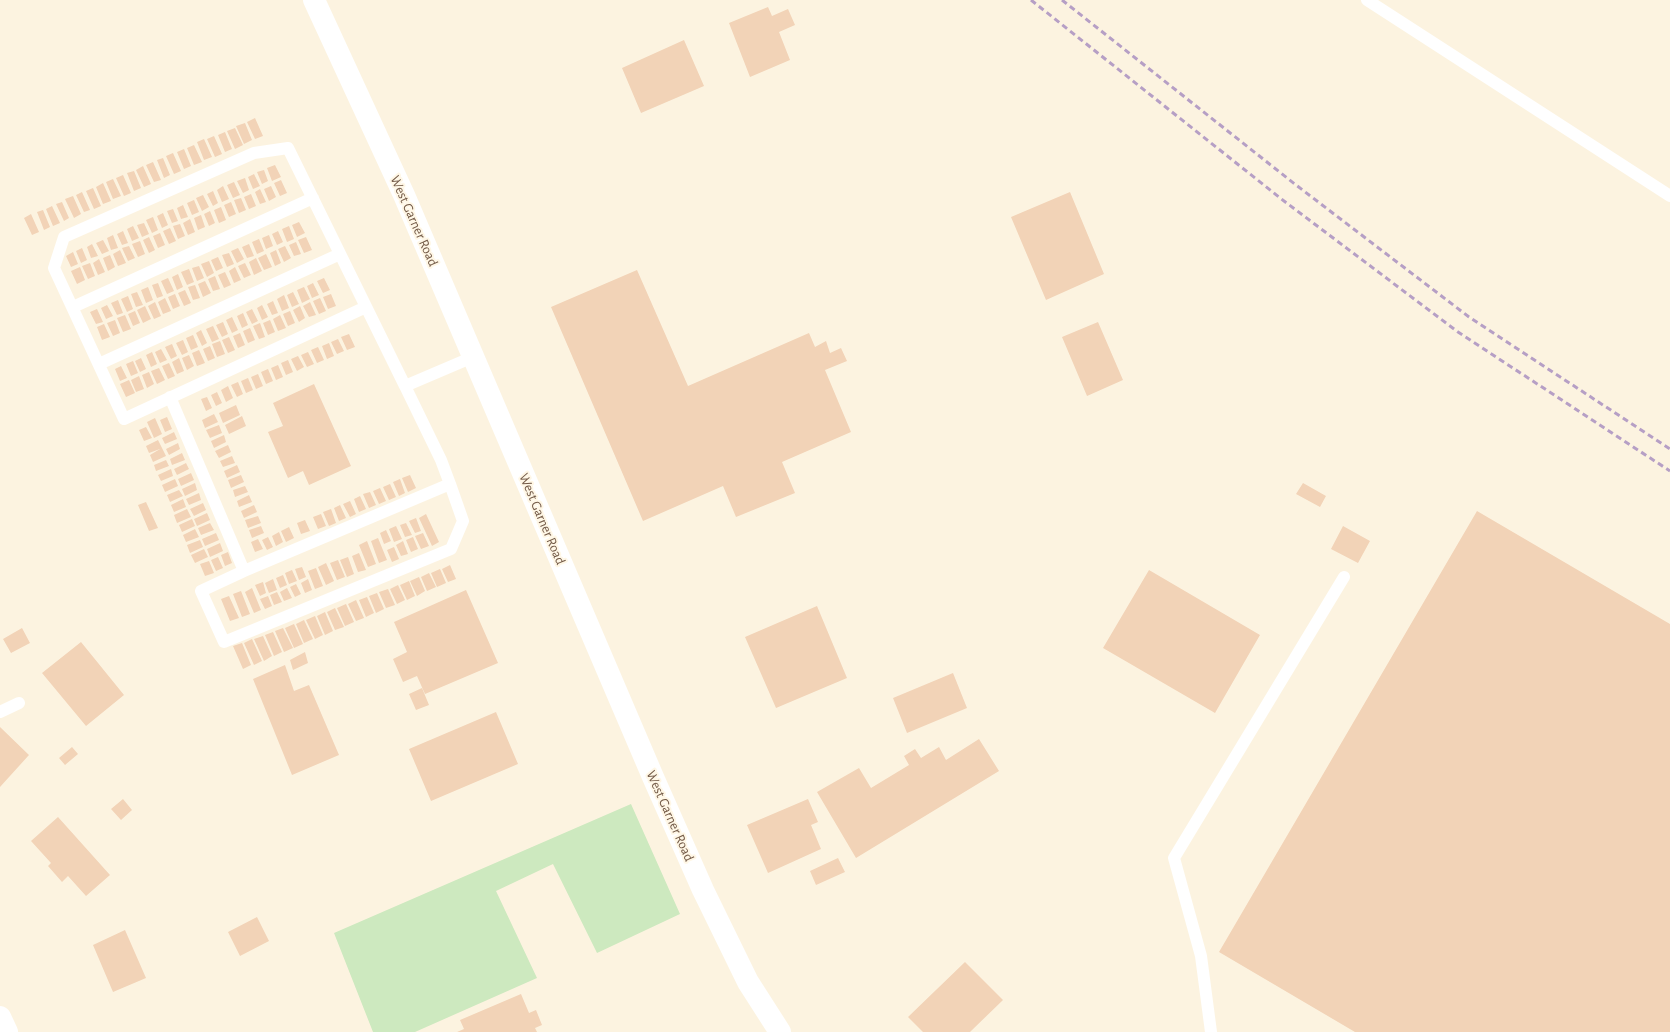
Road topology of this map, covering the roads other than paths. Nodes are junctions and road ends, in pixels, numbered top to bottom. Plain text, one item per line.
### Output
1 (314, 0) edge
2 (1367, 0) edge
3 (1670, 196) edge
4 (313, 198) junction
5 (340, 254) junction
6 (73, 307) junction
7 (366, 307) junction
8 (473, 357) junction
9 (99, 364) junction
10 (405, 386) junction
11 (170, 397) junction
12 (450, 484) junction
13 (244, 571) junction
14 (1344, 577) dead end
15 (19, 703) dead end
16 (0, 712) edge
17 (0, 1017) edge
18 (6, 1032) edge
19 (780, 1032) edge
20 (1211, 1032) edge

1 - 8 main road, West Garner Road
2 - 3 lane
4 - 5 lane
4 - 6 lane
4 - 6 lane
5 - 7 lane
5 - 9 lane
6 - 9 lane
7 - 10 lane
7 - 11 lane
8 - 10 lane
8 - 19 main road, West Garner Road
9 - 11 lane
10 - 12 lane
11 - 13 lane
12 - 13 lane
12 - 13 lane
14 - 20 lane
15 - 16 lane
17 - 18 main road

